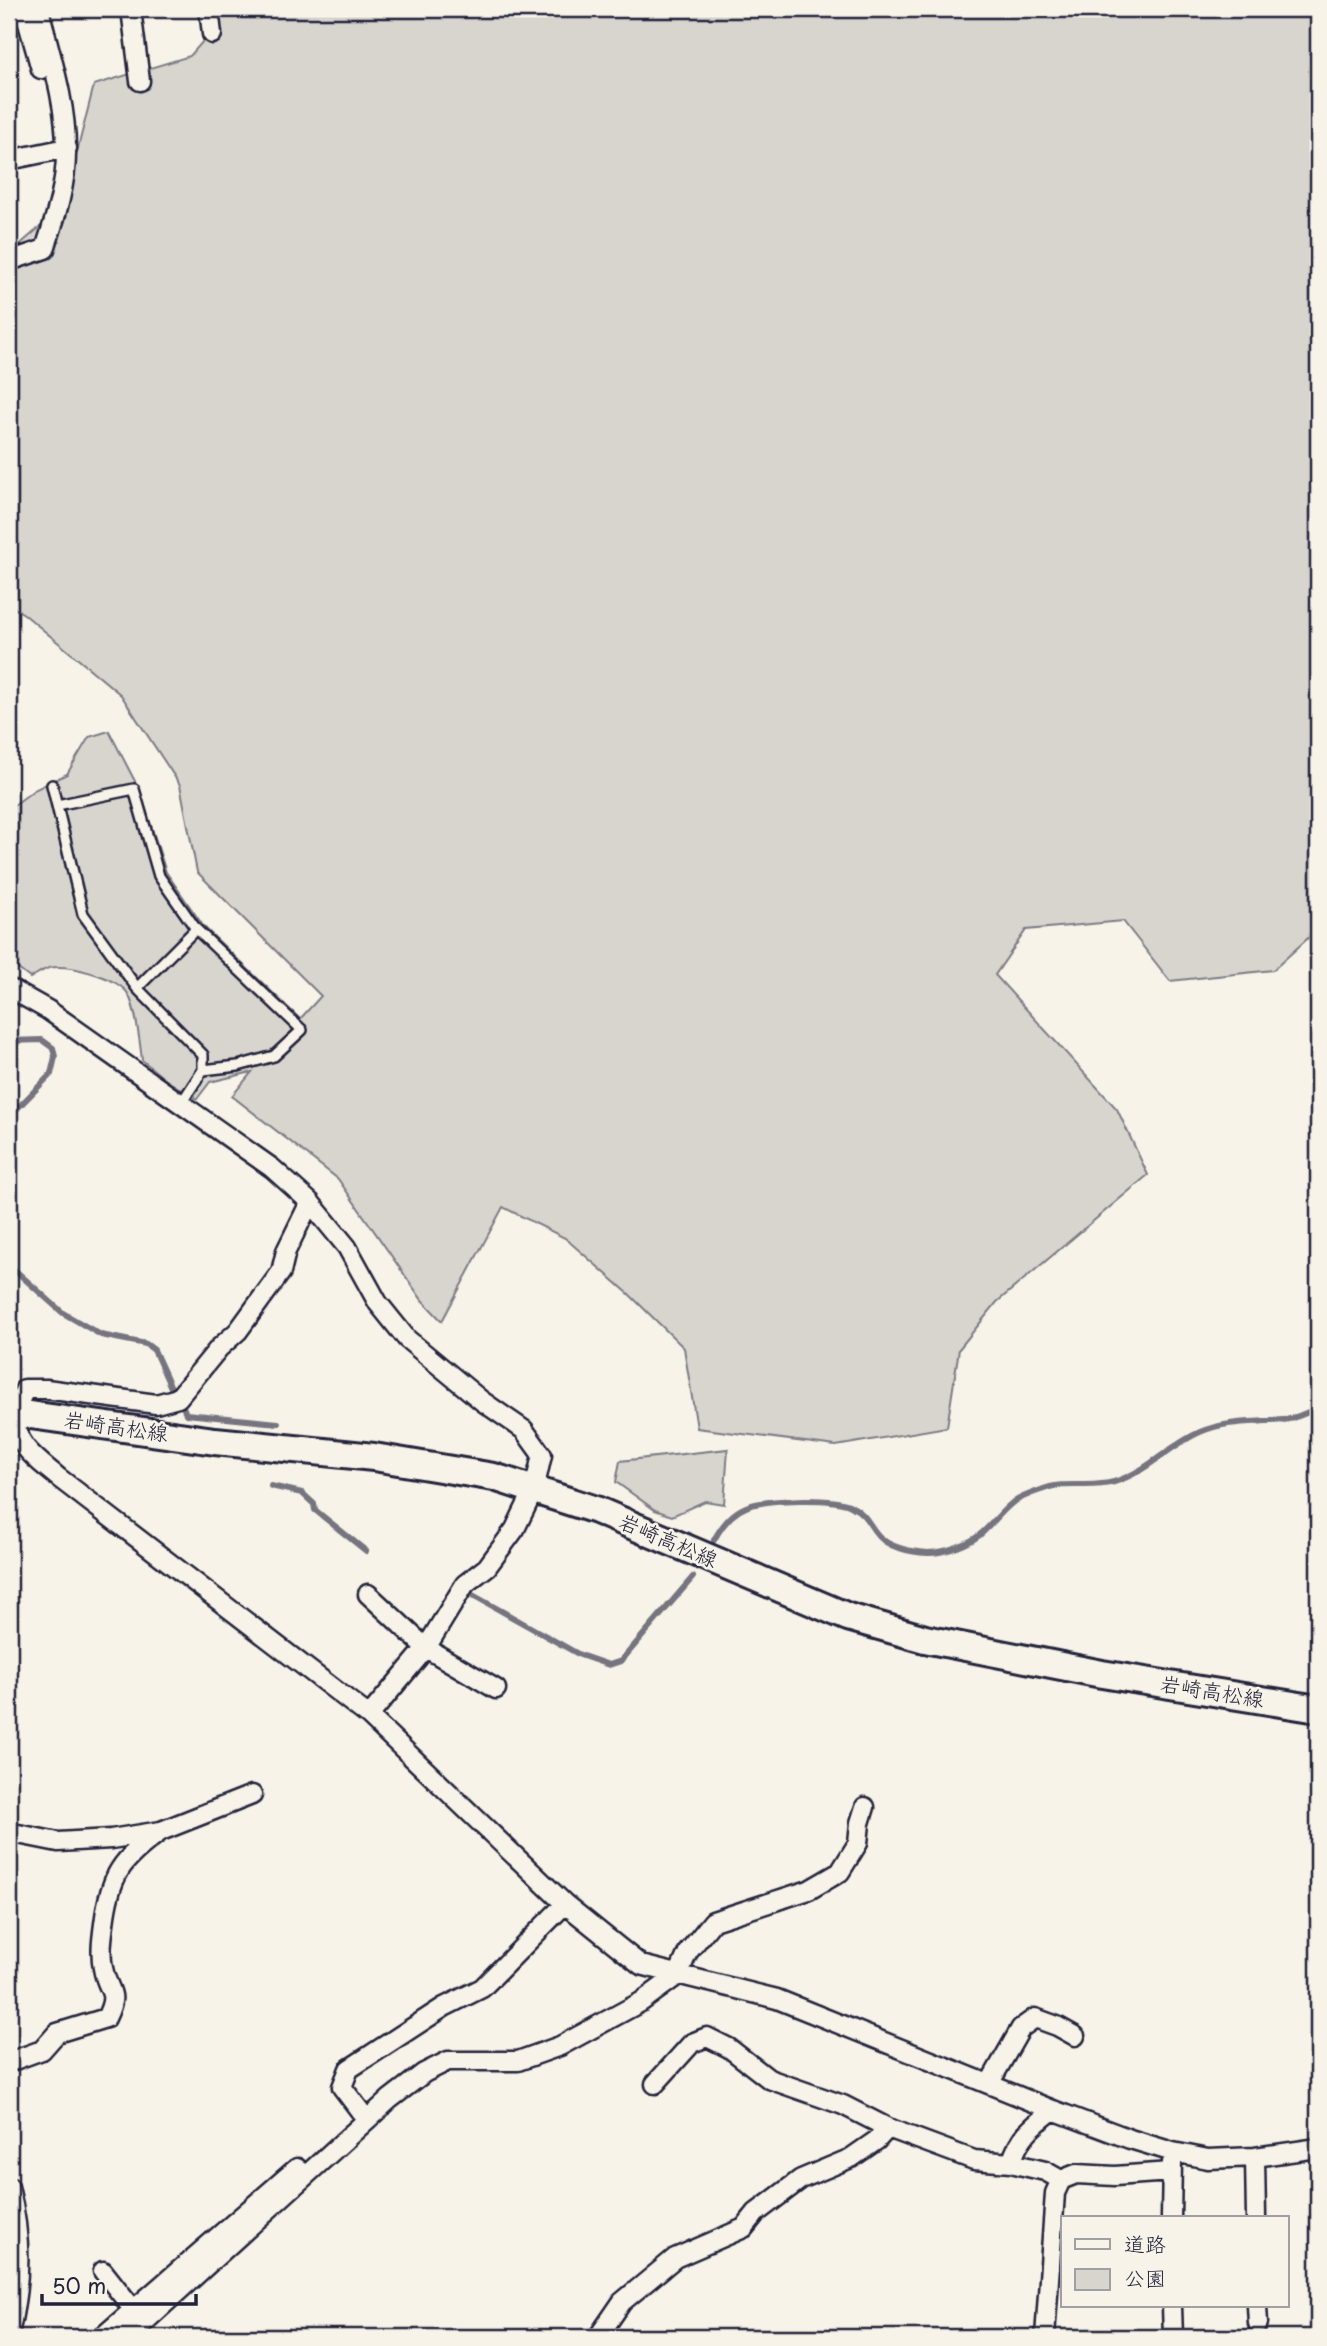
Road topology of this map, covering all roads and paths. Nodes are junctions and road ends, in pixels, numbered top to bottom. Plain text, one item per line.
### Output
1 (24, 9) edge
2 (39, 9) edge
3 (131, 9) edge
4 (209, 9) edge
5 (212, 34) dead end
6 (140, 80) dead end
7 (60, 98) junction
8 (66, 148) junction
9 (9, 160) edge
10 (9, 261) edge
11 (52, 785) dead end
12 (57, 805) junction
13 (196, 929) junction
14 (9, 988) edge
15 (137, 988) junction
16 (203, 1070) junction
17 (180, 1105) junction
18 (310, 1202) junction
19 (12, 1413) edge
20 (534, 1490) junction
21 (368, 1594) dead end
22 (426, 1648) junction
23 (496, 1689) dead end
24 (1318, 1709) edge
25 (369, 1716) junction
26 (252, 1795) dead end
27 (865, 1807) dead end
28 (162, 1831) junction
29 (9, 1835) edge
30 (565, 1904) junction
31 (678, 1975) junction
32 (1075, 2036) dead end
33 (9, 2062) edge
34 (655, 2084) dead end
35 (989, 2084) junction
36 (1053, 2110) junction
37 (367, 2120) junction
38 (888, 2128) junction
39 (1318, 2148) edge
40 (1173, 2152) junction
41 (1255, 2157) junction
42 (319, 2163) junction
43 (1011, 2164) junction
44 (1170, 2172) junction
45 (1062, 2180) junction
46 (9, 2187) edge
47 (1171, 2216) edge
48 (1256, 2216) edge
49 (103, 2271) dead end
50 (12, 2301) edge
51 (1172, 2308) edge
52 (133, 2309) junction
53 (9, 2334) edge
54 (102, 2337) edge
55 (128, 2337) edge
56 (598, 2337) edge
57 (1045, 2337) edge
58 (1172, 2337) edge

1 - 7 street
2 - 7 street
3 - 6 street
4 - 5 street
7 - 8 street
8 - 9 street
8 - 10 street
11 - 12 lane
12 - 13 lane
12 - 15 lane
13 - 15 lane
13 - 16 lane
14 - 17 street
15 - 16 lane
16 - 17 lane
17 - 18 street
18 - 19 street
18 - 20 street
19 - 20 main road, 岩崎高松線
19 - 25 street
20 - 22 street
20 - 24 main road, 岩崎高松線
21 - 22 street
22 - 23 street
22 - 25 street
25 - 30 street
26 - 28 street
27 - 31 street
28 - 29 street
28 - 33 street
30 - 31 street
30 - 37 street
31 - 35 street
31 - 37 street
32 - 35 street
34 - 38 street
35 - 36 street
36 - 40 street
36 - 43 street
37 - 42 street
38 - 43 street
38 - 56 street
39 - 41 street
40 - 41 street
40 - 44 street
41 - 48 street
42 - 52 street
42 - 55 street
43 - 45 street
44 - 45 street
44 - 47 street
45 - 57 street
46 - 50 street
49 - 52 street
50 - 53 street
51 - 58 street
52 - 54 street

